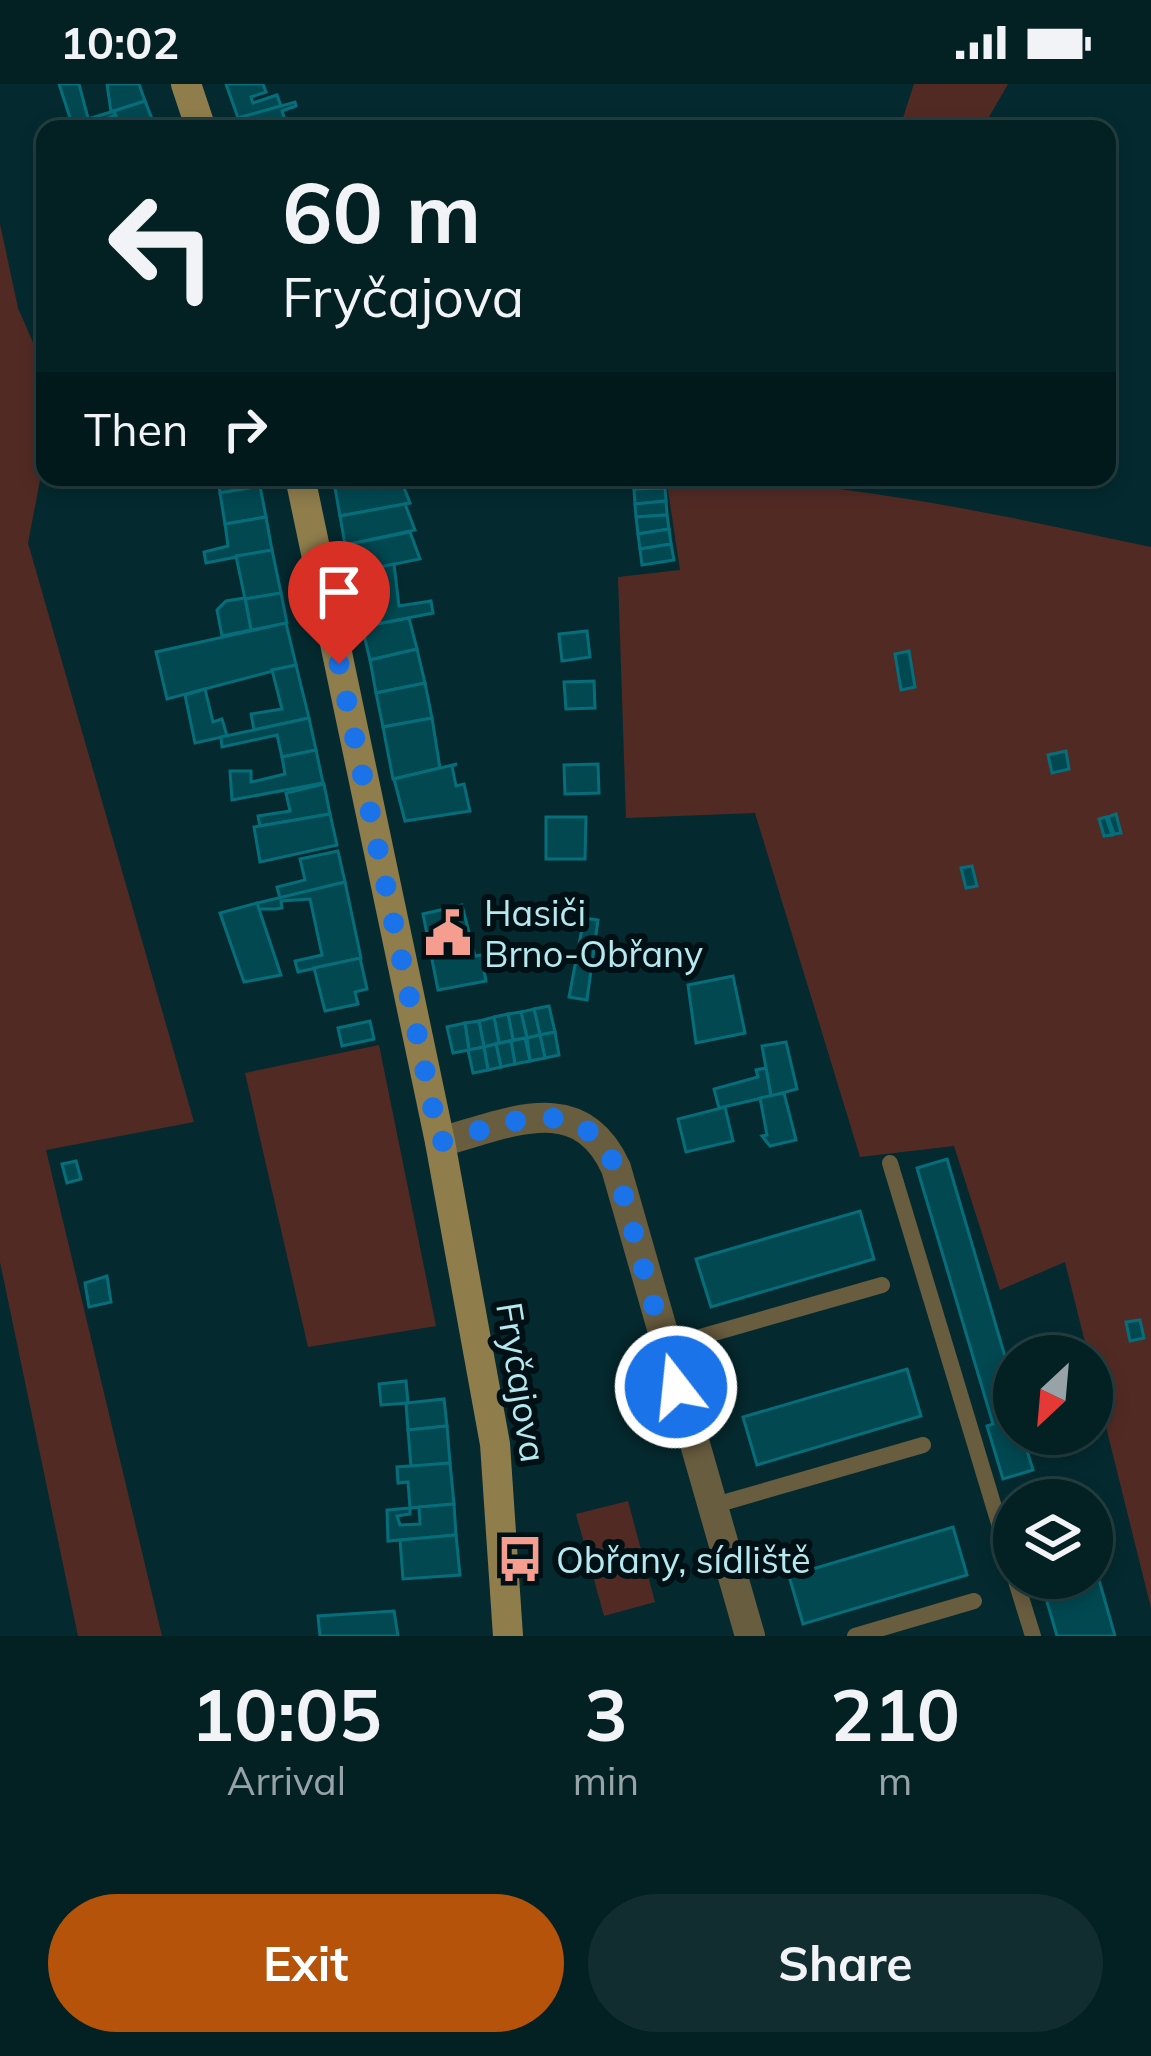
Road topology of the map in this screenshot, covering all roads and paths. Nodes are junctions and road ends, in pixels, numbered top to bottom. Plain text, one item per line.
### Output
1 (186, 84) edge
2 (198, 120) edge
3 (302, 486) edge
4 (440, 1142) junction
5 (890, 1163) dead end
6 (881, 1285) dead end
7 (664, 1347) junction
8 (923, 1445) dead end
9 (993, 1503) edge
10 (712, 1506) junction
11 (1022, 1599) edge
12 (974, 1601) dead end
13 (508, 1636) edge
14 (750, 1636) edge
15 (855, 1636) edge
16 (1033, 1636) edge

1 - 2 main road
3 - 4 main road, Fryčajova
4 - 7 street
4 - 13 main road, Fryčajova
5 - 9 lane
6 - 7 lane
7 - 10 street
8 - 10 lane
10 - 14 street
11 - 16 lane
12 - 15 lane

